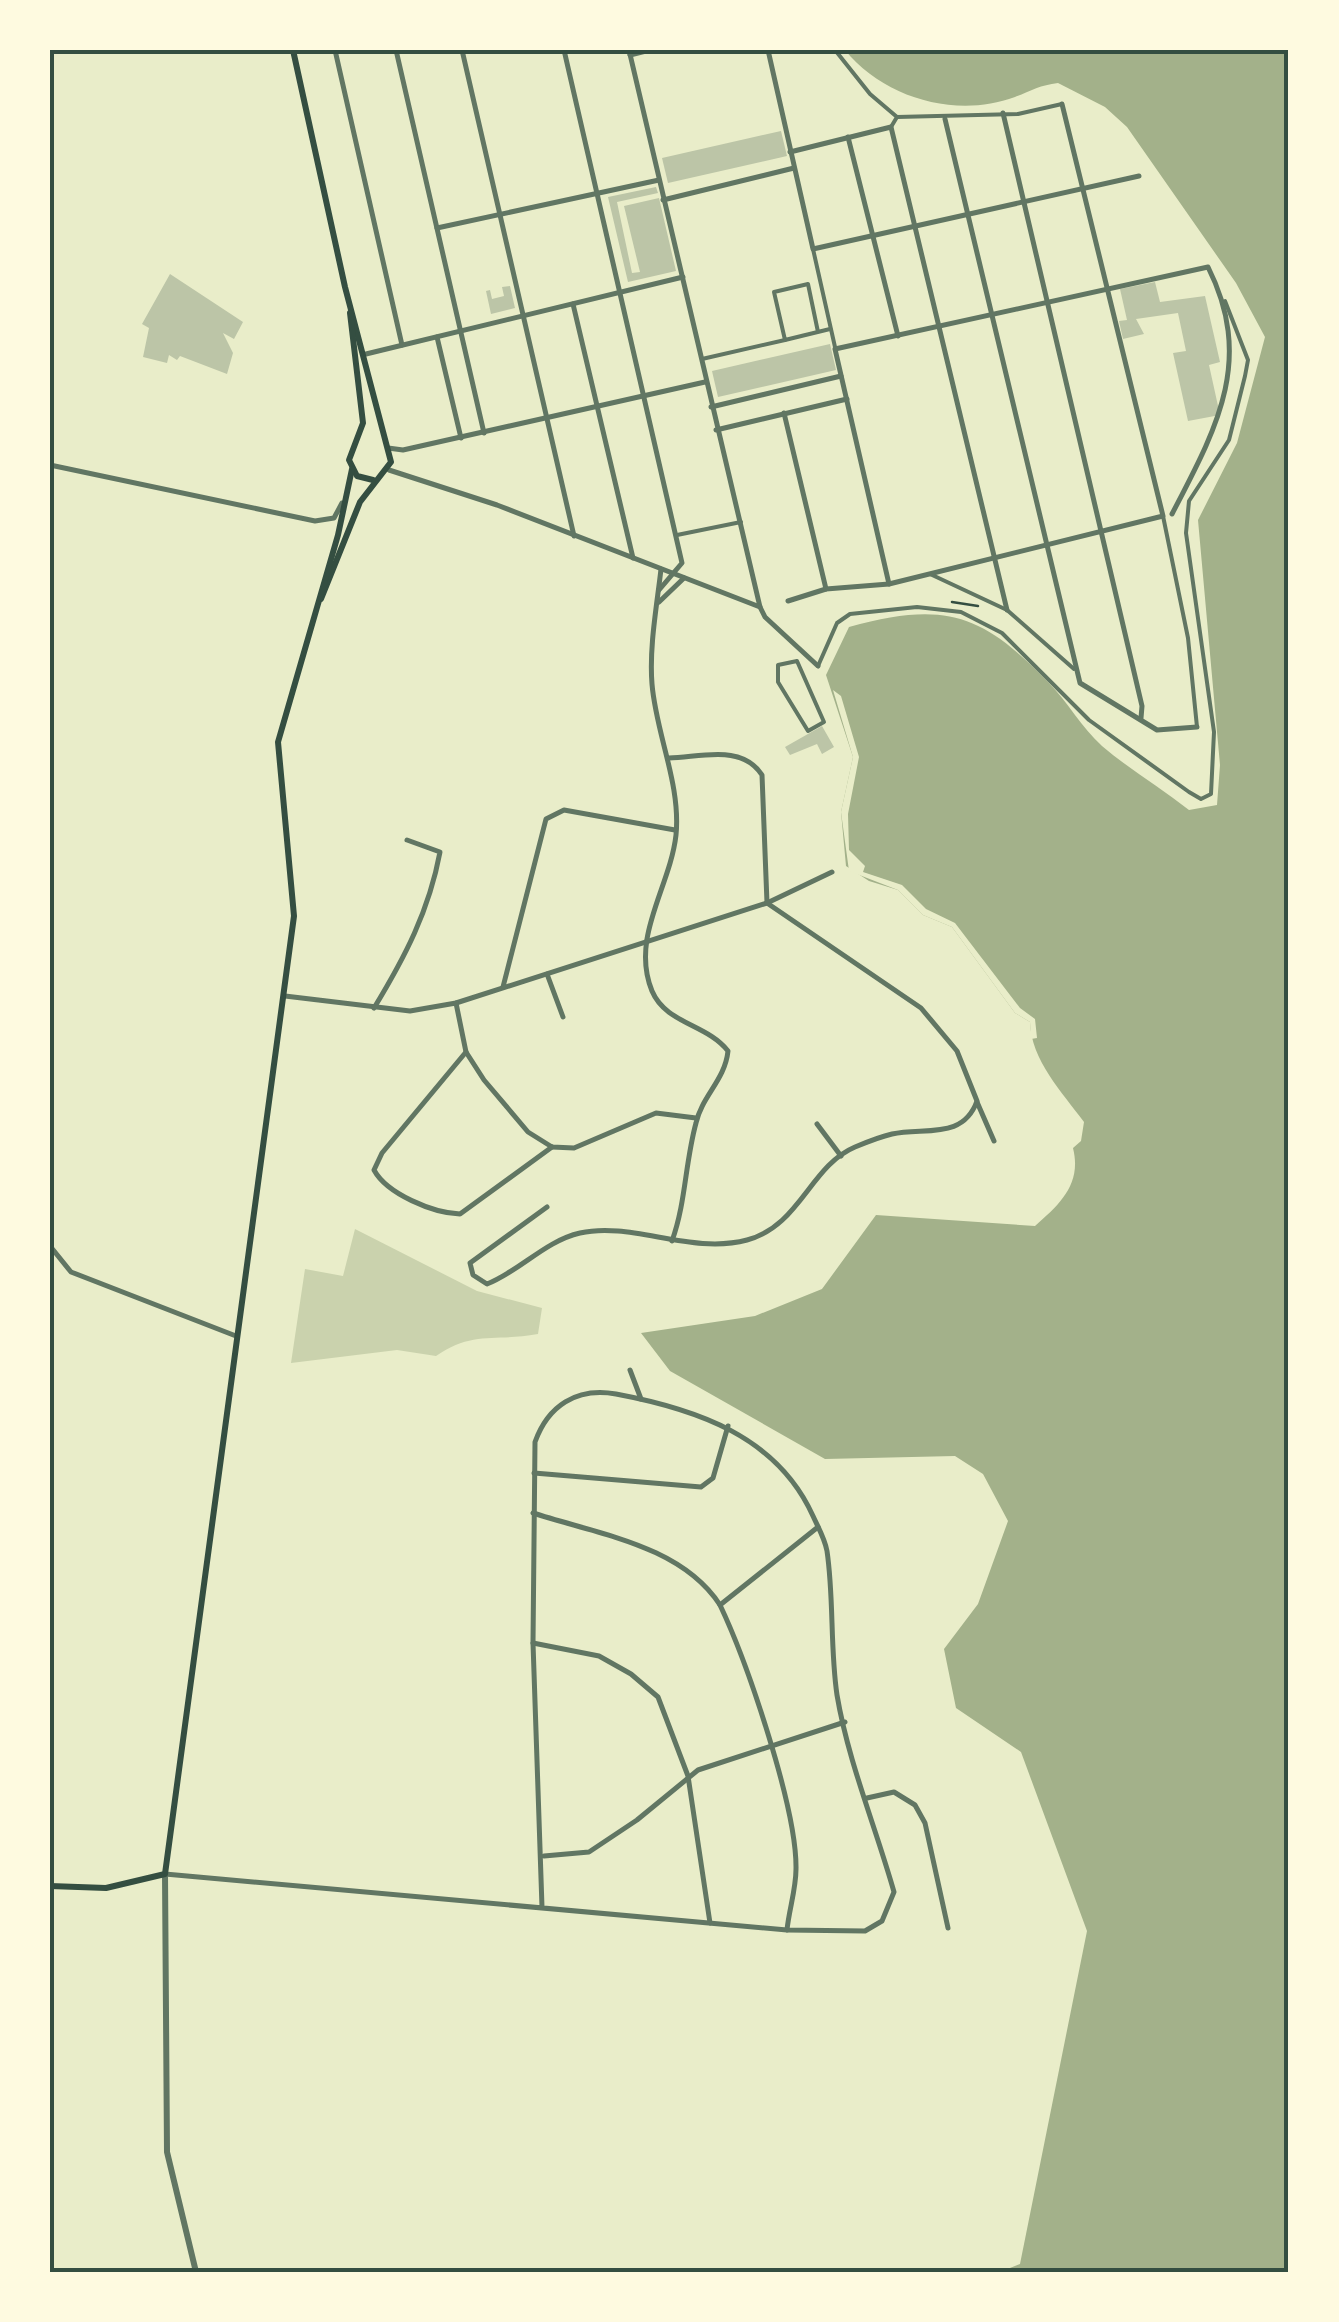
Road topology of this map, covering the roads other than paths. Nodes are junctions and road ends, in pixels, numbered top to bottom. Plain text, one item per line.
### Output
1 (292, 50) edge
2 (336, 50) edge
3 (396, 50) edge
4 (462, 50) edge
5 (564, 50) edge
6 (650, 50) edge
7 (768, 50) edge
8 (835, 50) edge
9 (630, 52) edge
10 (1062, 104) joint
11 (1003, 113) junction
12 (897, 117) junction
13 (945, 119) junction
14 (891, 127) junction
15 (848, 137) junction
16 (790, 152) junction
17 (794, 168) junction
18 (1139, 176) dead end
19 (659, 180) junction
20 (1085, 189) junction
21 (597, 195) junction
22 (663, 200) junction
23 (1024, 202) junction
24 (500, 215) junction
25 (969, 215) junction
26 (915, 227) junction
27 (438, 228) junction
28 (873, 236) junction
29 (813, 250) junction
30 (683, 277) junction
31 (345, 287) junction
32 (1108, 289) junction
33 (619, 292) junction
34 (1224, 300) junction
35 (1046, 303) junction
36 (573, 304) junction
37 (992, 315) junction
38 (524, 316) junction
39 (939, 326) junction
40 (830, 329) junction
41 (462, 331) junction
42 (818, 332) junction
43 (898, 336) junction
44 (437, 337) junction
45 (785, 340) junction
46 (402, 345) junction
47 (836, 350) junction
48 (366, 354) junction
49 (700, 360) junction
50 (841, 376) junction
51 (705, 382) junction
52 (645, 395) junction
53 (847, 399) junction
54 (597, 406) junction
55 (711, 406) junction
56 (784, 414) junction
57 (547, 418) junction
58 (716, 430) junction
59 (484, 433) junction
60 (360, 436) junction
61 (382, 436) junction
62 (460, 438) junction
63 (388, 448) junction
64 (50, 465) edge
65 (352, 469) junction
66 (388, 470) junction
67 (373, 480) junction
68 (342, 503) junction
69 (1172, 514) dead end
70 (1163, 516) junction
71 (741, 522) junction
72 (1102, 531) junction
73 (574, 536) junction
74 (675, 536) junction
75 (1046, 545) junction
76 (633, 558) junction
77 (994, 558) junction
78 (662, 569) junction
79 (674, 573) junction
80 (930, 574) junction
81 (685, 578) junction
82 (889, 584) junction
83 (659, 590) junction
84 (826, 590) junction
85 (788, 601) dead end
86 (657, 604) junction
87 (760, 607) junction
88 (1007, 610) junction
89 (313, 618) junction
90 (778, 665) joint
91 (818, 666) joint
92 (1074, 669) junction
93 (1140, 718) junction
94 (1197, 727) joint
95 (668, 758) junction
96 (676, 830) junction
97 (406, 840) dead end
98 (832, 872) dead end
99 (768, 903) junction
100 (645, 941) junction
101 (547, 974) junction
102 (503, 987) junction
103 (284, 996) junction
104 (456, 1003) junction
105 (374, 1008) junction
106 (562, 1016) dead end
107 (466, 1052) junction
108 (977, 1101) junction
109 (696, 1118) junction
110 (818, 1124) dead end
111 (994, 1140) dead end
112 (552, 1146) junction
113 (840, 1156) junction
114 (547, 1206) dead end
115 (672, 1241) junction
116 (50, 1246) edge
117 (236, 1336) junction
118 (630, 1370) dead end
119 (641, 1398) junction
120 (728, 1426) junction
121 (532, 1473) junction
122 (533, 1513) junction
123 (818, 1527) junction
124 (720, 1605) junction
125 (533, 1643) junction
126 (845, 1722) junction
127 (770, 1744) junction
128 (688, 1776) junction
129 (867, 1798) junction
130 (544, 1856) junction
131 (164, 1874) junction
132 (50, 1886) edge
133 (542, 1907) junction
134 (710, 1923) junction
135 (948, 1928) dead end
136 (787, 1930) junction
137 (196, 2272) edge

1 - 31 main road
2 - 46 street
3 - 27 street
4 - 24 street
5 - 21 street
6 - 9 street
7 - 16 street
8 - 12 street
9 - 19 street
10 - 11 street
10 - 20 street
11 - 13 street
11 - 23 street
12 - 13 street
12 - 14 street
13 - 25 street
14 - 15 street
14 - 26 street
15 - 16 street
15 - 28 street
16 - 17 street
17 - 22 street
17 - 29 street
18 - 20 street
19 - 21 street
19 - 22 street
20 - 23 street
20 - 32 street
21 - 24 street
21 - 33 street
22 - 30 street
23 - 25 street
23 - 35 street
24 - 27 street
24 - 38 street
25 - 26 street
25 - 37 street
26 - 28 street
26 - 39 street
27 - 41 street
28 - 29 street
28 - 43 street
29 - 40 street
30 - 33 street
30 - 49 street
31 - 48 main road
31 - 60 main road
32 - 34 street
32 - 35 street
32 - 70 street
33 - 36 street
33 - 52 street
34 - 69 street
34 - 91 street
35 - 37 street
35 - 72 street
36 - 38 street
36 - 54 street
37 - 39 street
37 - 75 street
38 - 41 street
38 - 57 street
39 - 43 street
39 - 77 street
40 - 42 street
40 - 47 street
41 - 44 street
41 - 59 street
42 - 45 street
42 - 45 street
43 - 47 street
44 - 46 street
44 - 62 street
45 - 49 street
46 - 48 street
47 - 50 street
48 - 61 main road
49 - 51 street
50 - 53 street
50 - 55 street
51 - 52 street
51 - 55 street
52 - 54 street
52 - 74 street
53 - 56 street
53 - 82 street
54 - 57 street
54 - 76 street
55 - 58 street
56 - 58 street
56 - 84 street
57 - 59 street
57 - 73 street
58 - 71 street
59 - 62 street
60 - 61 main road
60 - 65 main road
61 - 63 main road
62 - 63 street
63 - 66 main road
64 - 68 street
65 - 67 main road
65 - 68 main road
66 - 67 main road
66 - 73 street
67 - 89 main road
68 - 89 main road
70 - 72 street
70 - 94 street
71 - 74 street
71 - 87 street
72 - 75 street
72 - 93 street
73 - 76 street
74 - 79 street
75 - 77 street
75 - 92 street
76 - 78 street
77 - 80 street
77 - 88 street
78 - 79 street
78 - 83 street
79 - 81 street
79 - 83 street
80 - 82 street
80 - 88 street
81 - 86 street
81 - 87 street
82 - 84 street
83 - 86 street
84 - 85 street
86 - 95 street
87 - 91 street
88 - 92 street
89 - 103 main road
90 - 90 street
92 - 93 street
93 - 94 street
95 - 96 street
95 - 99 street
96 - 100 street
96 - 102 street
97 - 105 street
98 - 99 street
99 - 100 street
99 - 108 street
100 - 101 street
100 - 109 street
101 - 102 street
101 - 106 street
102 - 104 street
103 - 105 street
103 - 117 main road
104 - 105 street
104 - 107 street
107 - 112 street
107 - 112 street
108 - 111 street
108 - 113 street
109 - 112 street
109 - 115 street
110 - 113 street
113 - 115 street
114 - 115 street
116 - 117 street
117 - 131 main road
118 - 119 street
119 - 120 street
119 - 121 street
120 - 121 street
120 - 123 street
121 - 122 street
122 - 124 street
122 - 125 street
123 - 124 street
123 - 126 street
124 - 127 street
125 - 128 street
125 - 130 street
126 - 127 street
126 - 129 street
127 - 128 street
127 - 136 street
128 - 130 street
128 - 134 street
129 - 135 street
129 - 136 street
130 - 133 street
131 - 132 main road
131 - 133 street
131 - 137 street
133 - 134 street
134 - 136 street

